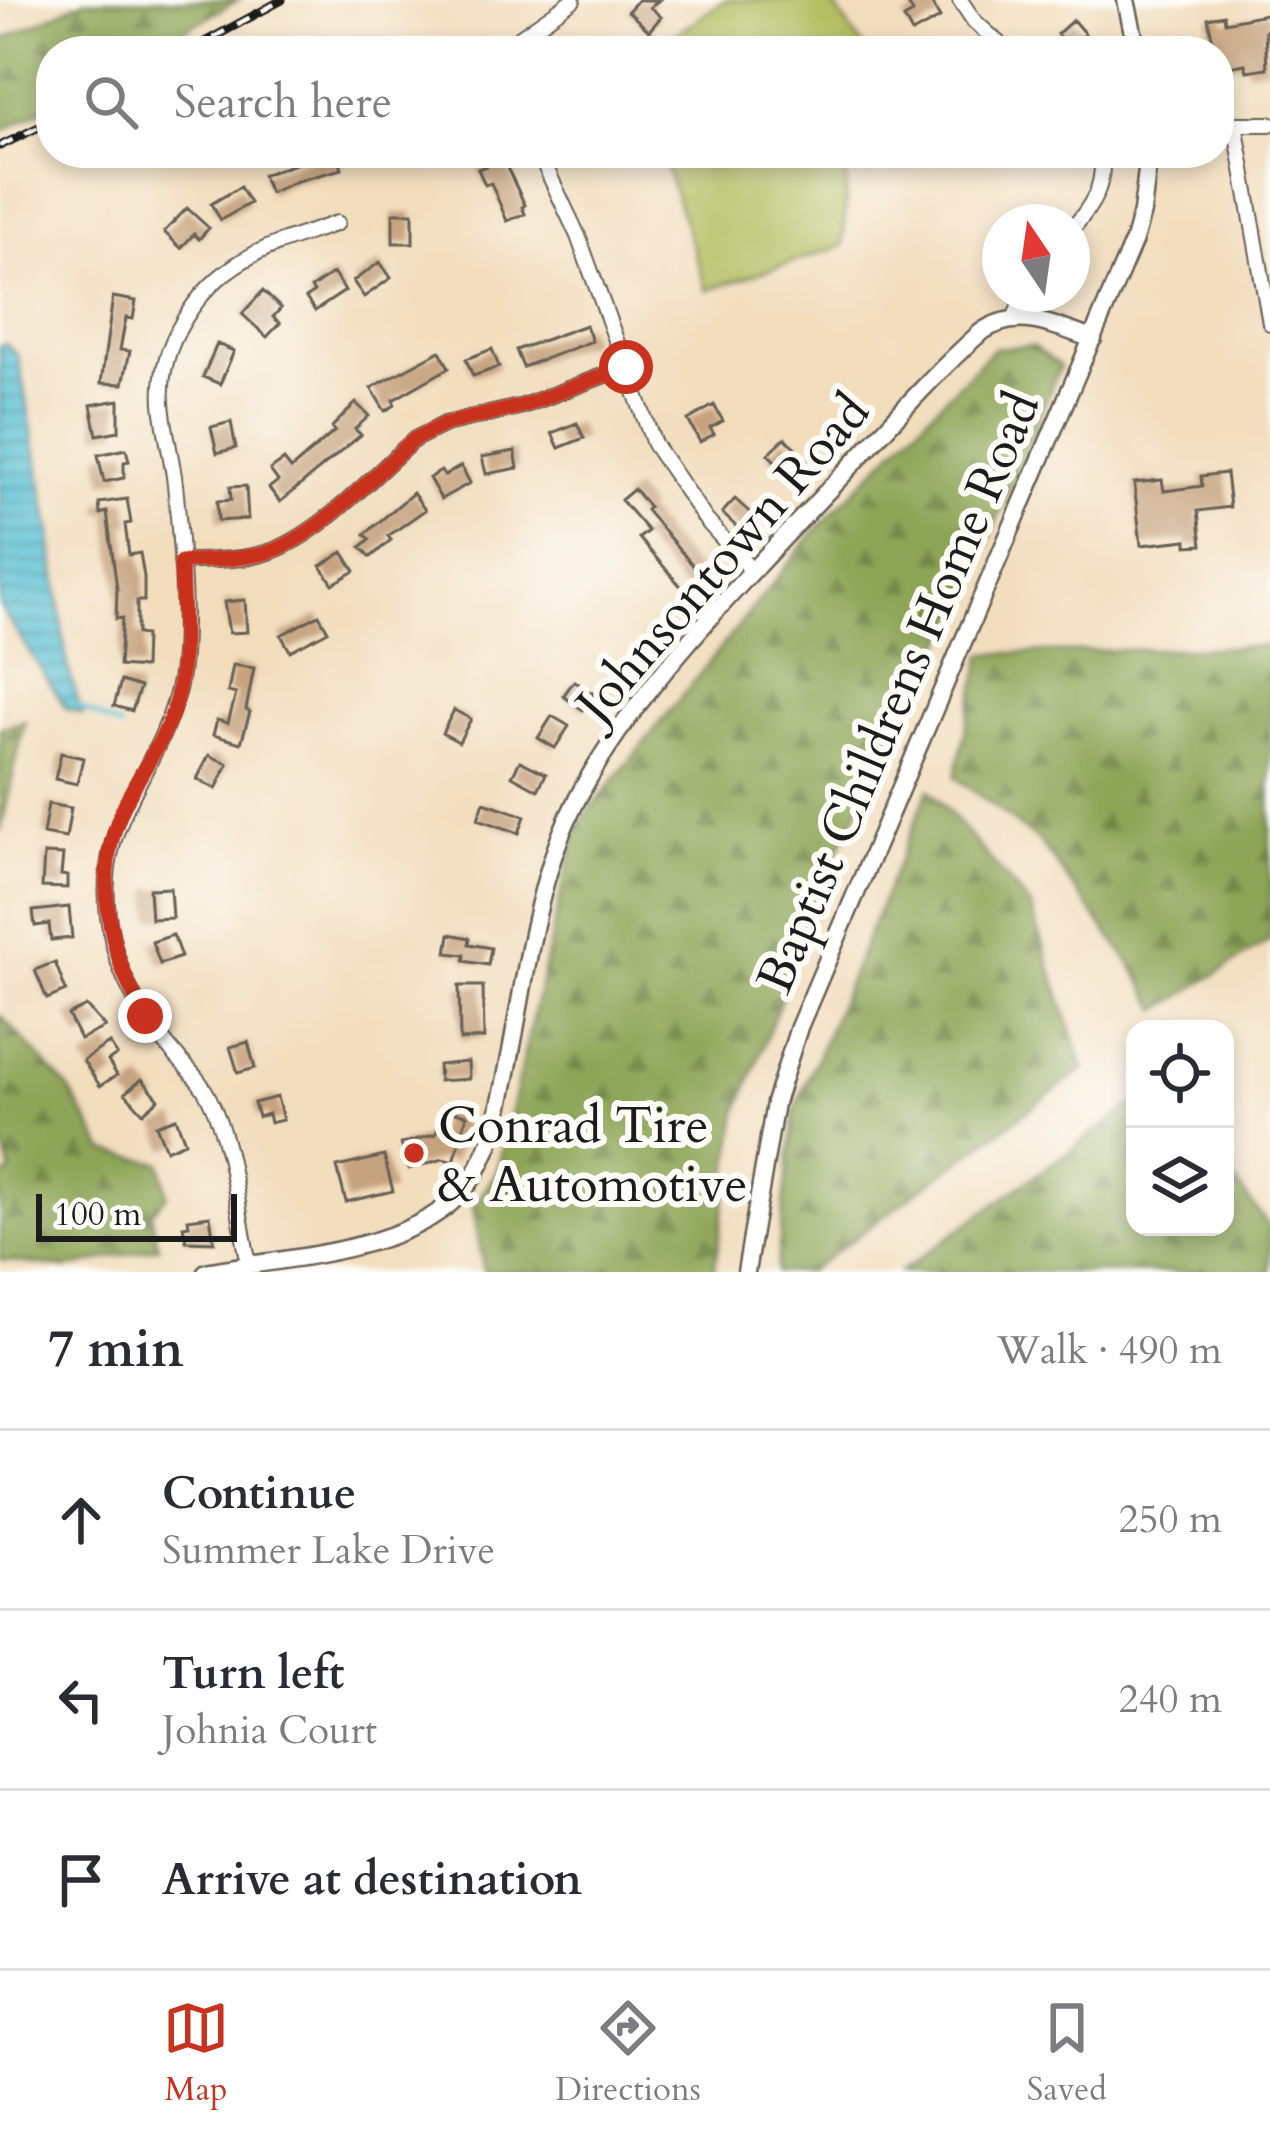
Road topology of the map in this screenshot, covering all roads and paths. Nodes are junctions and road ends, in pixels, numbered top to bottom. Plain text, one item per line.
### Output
1 (573, 0) edge
2 (960, 0) edge
3 (1126, 0) edge
4 (522, 36) edge
5 (990, 36) edge
6 (1134, 36) edge
7 (1234, 124) edge
8 (1270, 124) edge
9 (1234, 153) edge
10 (546, 168) edge
11 (1101, 168) edge
12 (1147, 168) edge
13 (1090, 208) edge
14 (337, 223) dead end
15 (1268, 294) edge
16 (1017, 312) edge
17 (1015, 317) junction
18 (1270, 323) edge
19 (1093, 340) junction
20 (626, 367) junction
21 (181, 562) junction
22 (752, 572) junction
23 (248, 1264) junction
24 (206, 1272) edge
25 (746, 1272) edge

1 - 4 street
2 - 5 street
3 - 6 street
7 - 8 street
9 - 15 street
10 - 20 street
11 - 13 street
12 - 19 street, Baptist Childrens Home Road
14 - 21 street
15 - 18 street
16 - 17 street
17 - 19 street
17 - 22 street, Johnsontown Road
19 - 25 street, Baptist Childrens Home Road
20 - 21 street
20 - 22 street
21 - 23 street
22 - 23 street, Johnsontown Road
23 - 24 street, Johnsontown Road

